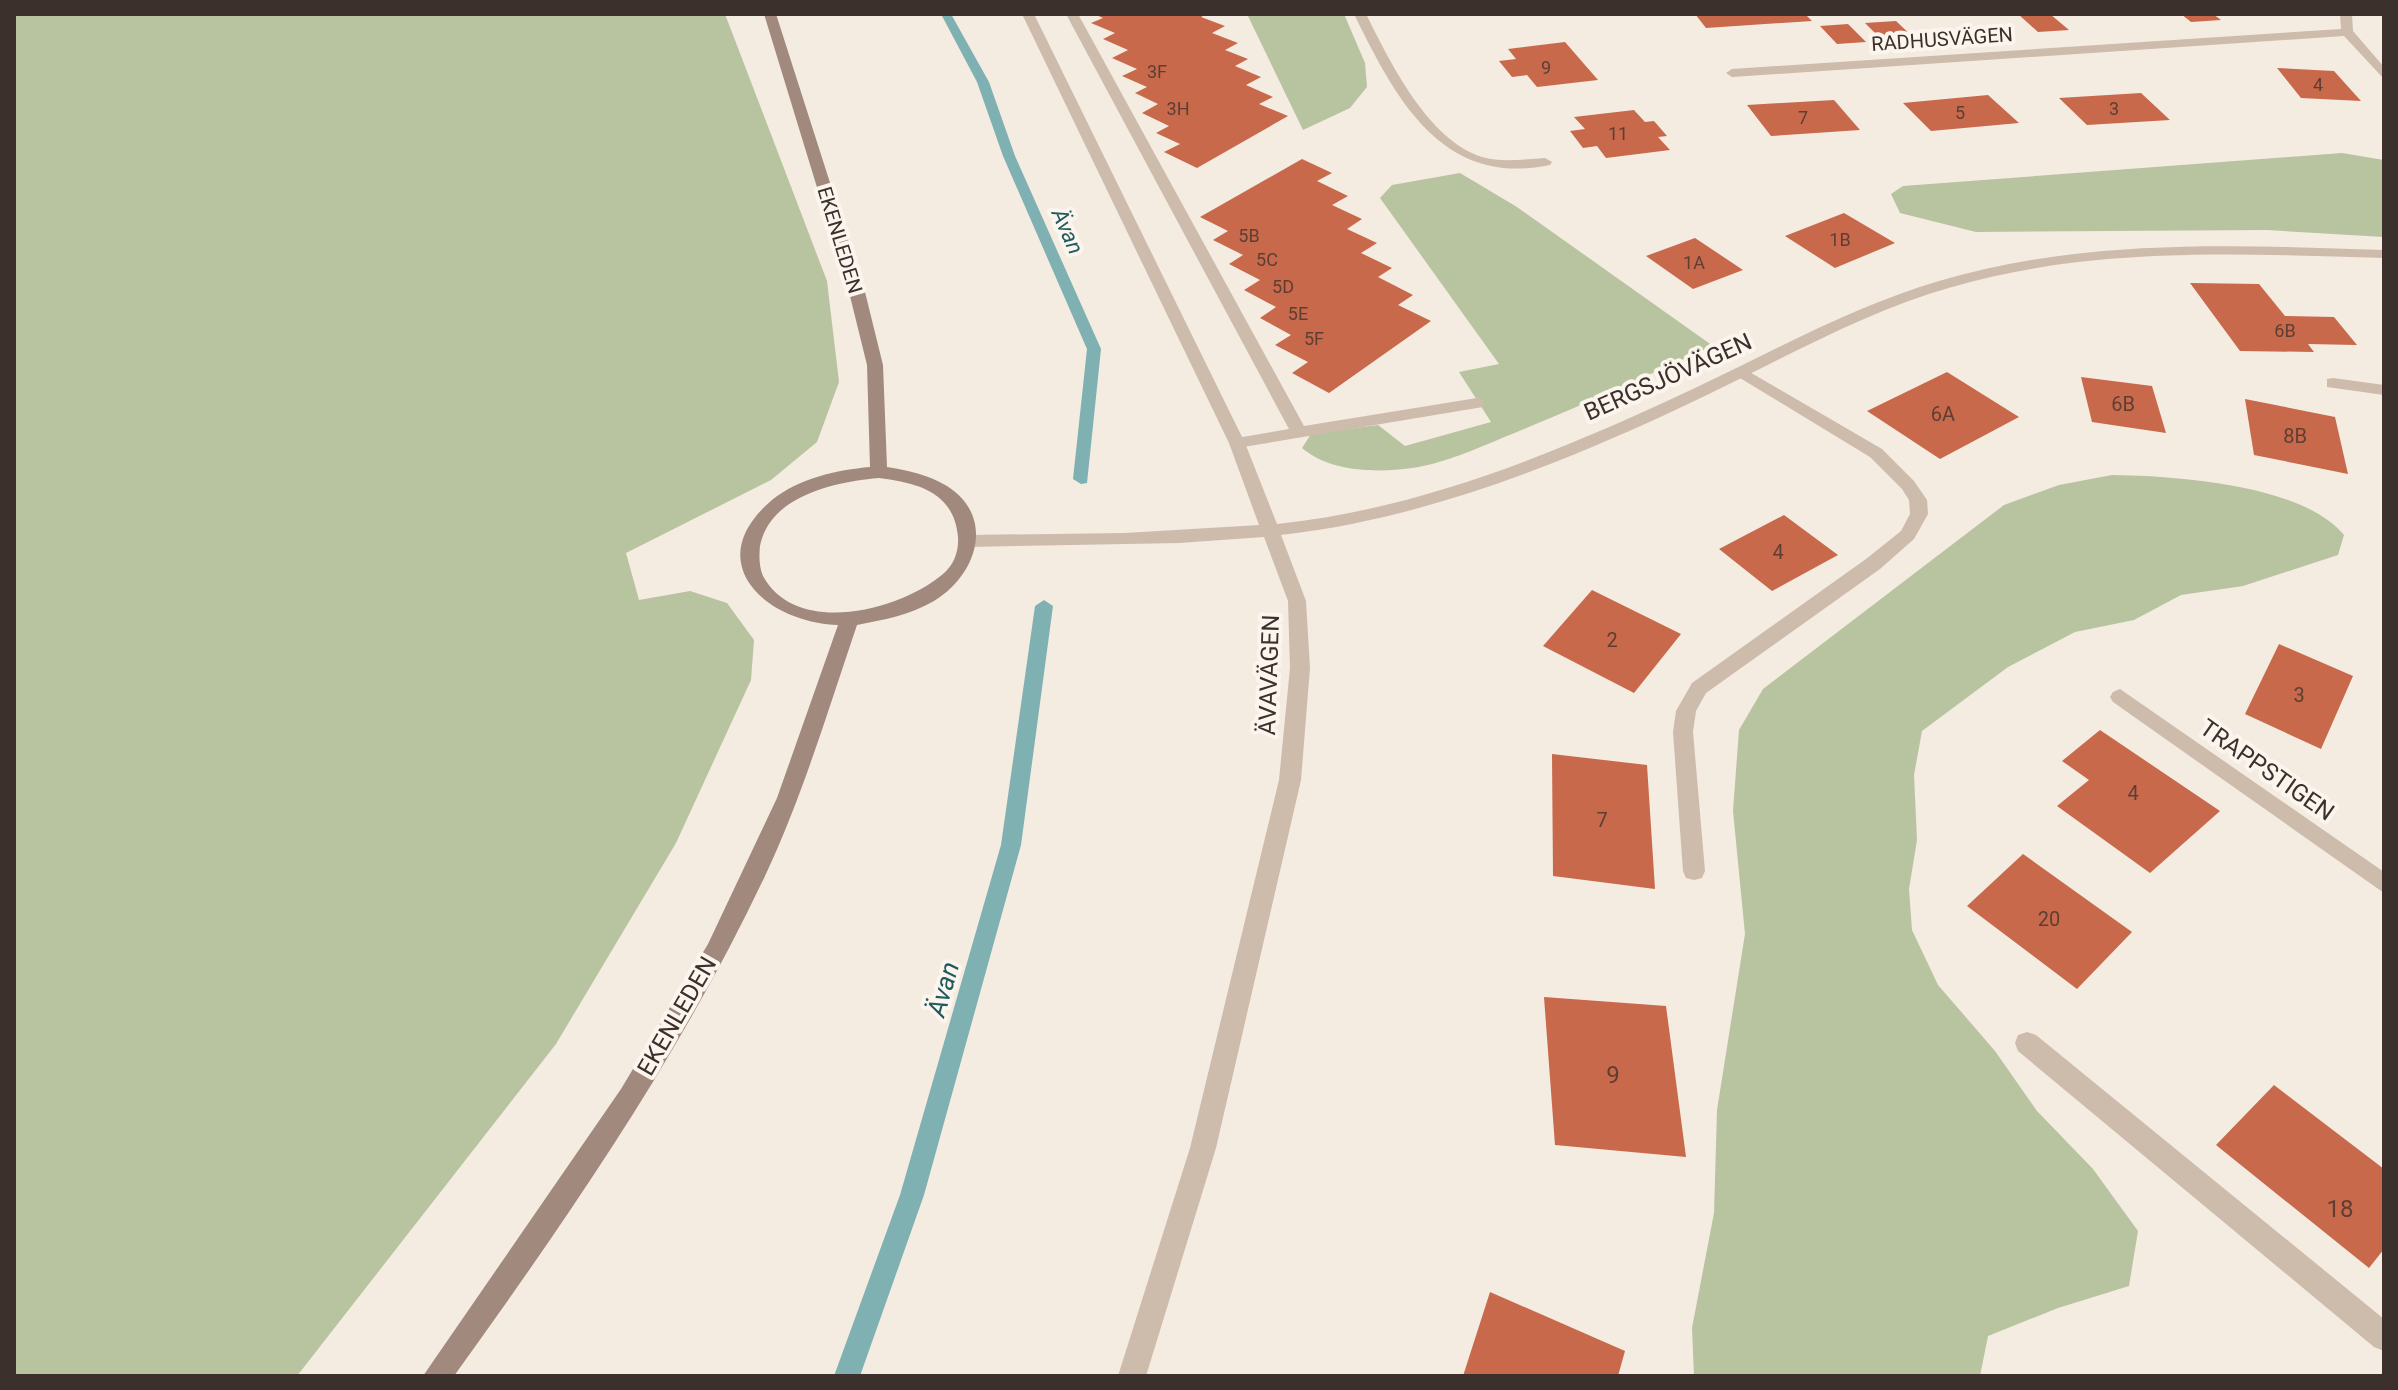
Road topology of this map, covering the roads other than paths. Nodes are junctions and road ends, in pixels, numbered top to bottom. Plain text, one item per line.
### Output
1 (770, 14) edge
2 (1028, 14) edge
3 (1072, 14) edge
4 (1360, 14) edge
5 (2346, 14) edge
6 (2347, 32) junction
7 (1732, 73) dead end
8 (2384, 75) edge
9 (1545, 162) dead end
10 (2384, 254) edge
11 (1741, 372) junction
12 (2333, 383) dead end
13 (2384, 390) edge
14 (1477, 403) dead end
15 (1299, 432) junction
16 (1237, 443) junction
17 (879, 472) junction
18 (1271, 530) junction
19 (968, 541) junction
20 (849, 620) junction
21 (2120, 697) dead end
22 (1694, 871) dead end
23 (2384, 884) edge
24 (2027, 1043) dead end
25 (2384, 1337) edge
26 (437, 1376) edge
27 (1132, 1376) edge

1 - 17 street, EKENLEDEN
2 - 16 street, ÄVAVÄGEN
3 - 15 street
4 - 9 street
5 - 6 street
6 - 7 street, RADHUSVÄGEN
6 - 8 street
10 - 11 street, BERGSJÖVÄGEN
11 - 18 street, BERGSJÖVÄGEN
11 - 22 street
12 - 13 street
14 - 15 street
15 - 16 street
16 - 18 street, ÄVAVÄGEN
17 - 19 street
17 - 20 street
18 - 19 street, BERGSJÖVÄGEN
18 - 27 street, ÄVAVÄGEN
19 - 20 street
20 - 26 street, EKENLEDEN
21 - 23 street, TRAPPSTIGEN
24 - 25 street

